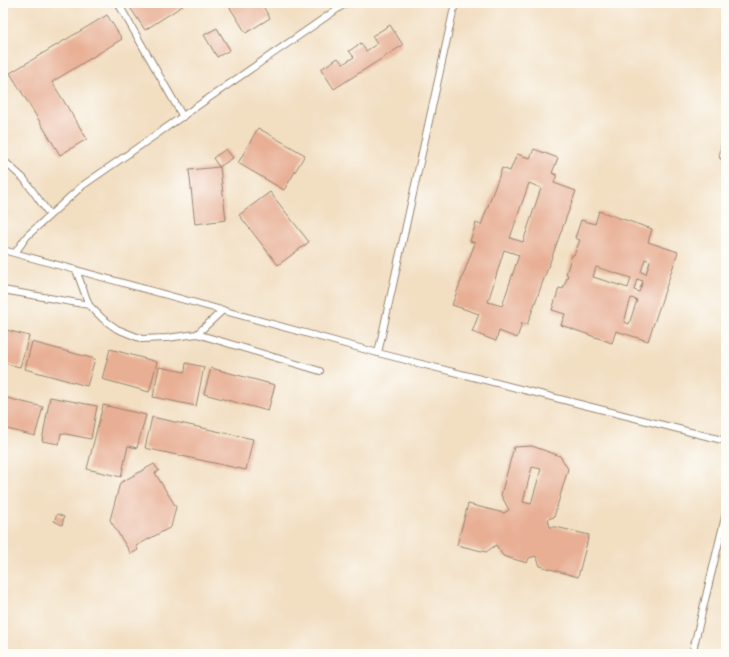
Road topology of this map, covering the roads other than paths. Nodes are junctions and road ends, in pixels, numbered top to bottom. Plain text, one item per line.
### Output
1 (118, 3) edge
2 (346, 3) edge
3 (455, 3) edge
4 (183, 117) junction
5 (726, 136) edge
6 (723, 156) dead end
7 (3, 160) edge
8 (50, 215) junction
9 (3, 250) edge
10 (15, 253) junction
11 (76, 270) junction
12 (3, 290) edge
13 (89, 305) junction
14 (223, 310) junction
15 (197, 334) junction
16 (378, 353) junction
17 (320, 371) dead end
18 (726, 440) edge
19 (726, 513) edge
20 (692, 654) edge

1 - 4 lane
2 - 4 lane
3 - 16 lane
4 - 8 lane
5 - 6 lane
7 - 8 lane
8 - 10 lane
9 - 10 lane
10 - 11 lane
11 - 13 lane
11 - 14 lane
12 - 13 lane
13 - 15 lane
14 - 15 lane
14 - 16 lane
15 - 17 lane
16 - 18 lane
19 - 20 lane

